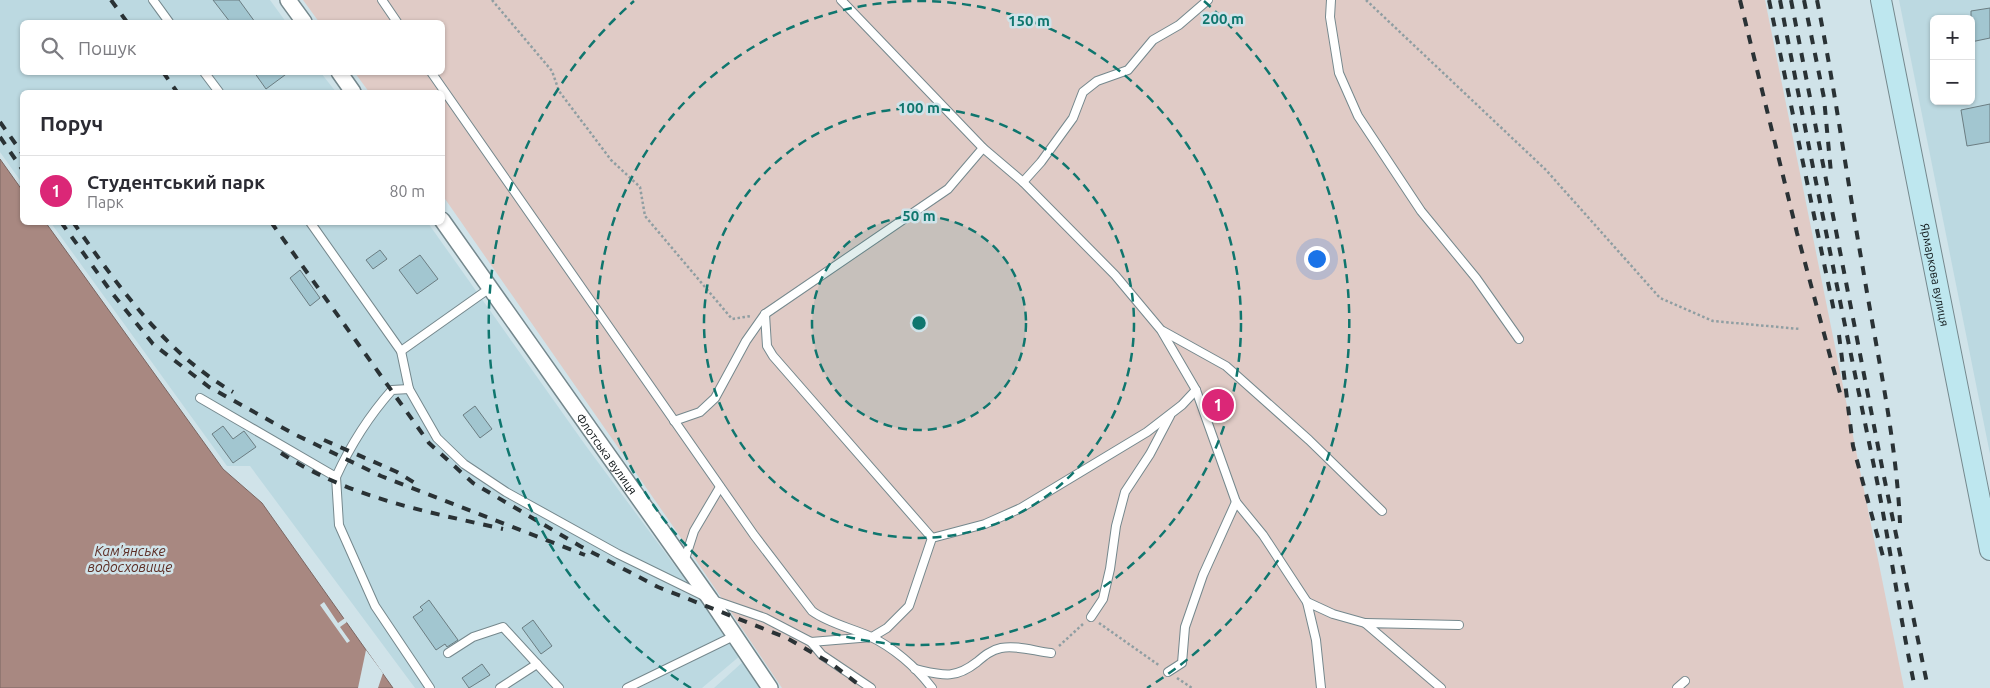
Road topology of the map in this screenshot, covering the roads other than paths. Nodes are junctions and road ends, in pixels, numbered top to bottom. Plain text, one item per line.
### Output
1 (153, 0) edge
2 (288, 0) edge
3 (382, 0) edge
4 (841, 0) edge
5 (1208, 0) edge
6 (1331, 0) edge
7 (1881, 0) edge
8 (168, 20) edge
9 (303, 20) edge
10 (396, 20) edge
11 (206, 75) edge
12 (341, 75) edge
13 (433, 75) edge
14 (218, 90) edge
15 (352, 90) edge
16 (443, 90) edge
17 (445, 92) edge
18 (983, 148) junction
19 (1023, 182) junction
20 (445, 224) edge
21 (312, 225) edge
22 (490, 288) junction
23 (765, 314) junction
24 (1161, 330) junction
25 (1519, 339) dead end
26 (401, 351) junction
27 (408, 389) junction
28 (1196, 390) junction
29 (200, 398) dead end
30 (1172, 412) junction
31 (674, 422) junction
32 (336, 477) junction
33 (720, 487) junction
34 (1236, 502) junction
35 (1382, 511) dead end
36 (932, 538) junction
37 (1990, 550) edge
38 (684, 562) junction
39 (710, 598) junction
40 (1307, 602) junction
41 (1091, 617) road end
42 (1365, 623) junction
43 (1459, 625) dead end
44 (736, 636) junction
45 (872, 637) junction
46 (810, 642) junction
47 (448, 653) dead end
48 (1051, 654) road end
49 (537, 664) junction
50 (913, 668) junction
51 (1168, 672) road end
52 (1685, 681) dead end
53 (430, 688) edge
54 (500, 688) edge
55 (559, 688) edge
56 (627, 688) edge
57 (770, 688) edge
58 (871, 688) edge
59 (932, 688) edge
60 (1321, 688) edge
61 (1441, 688) edge
62 (1678, 688) edge

1 - 8 lane
2 - 9 street
3 - 10 lane
4 - 18 lane
5 - 19 lane
6 - 25 lane
7 - 37 street, Ярмаркова вулиця
11 - 14 lane
12 - 15 street
13 - 16 lane
17 - 31 lane
18 - 19 lane
18 - 23 lane
19 - 24 lane
20 - 22 street, Флотська вулиця
21 - 26 lane
22 - 26 lane
22 - 38 street, Флотська вулиця
23 - 31 lane
23 - 36 lane
24 - 28 lane
24 - 35 lane
26 - 27 lane
27 - 32 lane
27 - 39 lane
28 - 30 lane
28 - 34 lane
29 - 32 lane
30 - 36 lane
30 - 41 lane
31 - 33 lane
32 - 53 lane
33 - 38 lane
33 - 45 lane
34 - 40 lane
34 - 51 lane
36 - 45 lane
38 - 39 street, Флотська вулиця
39 - 44 street, Флотська вулиця
39 - 46 lane
40 - 42 lane
40 - 60 lane
42 - 43 lane
42 - 61 lane
44 - 56 lane
44 - 57 street, Флотська вулиця
45 - 46 lane
45 - 50 lane
46 - 58 lane
47 - 49 lane
48 - 50 lane
49 - 54 lane
49 - 55 lane
50 - 59 lane
52 - 62 lane

